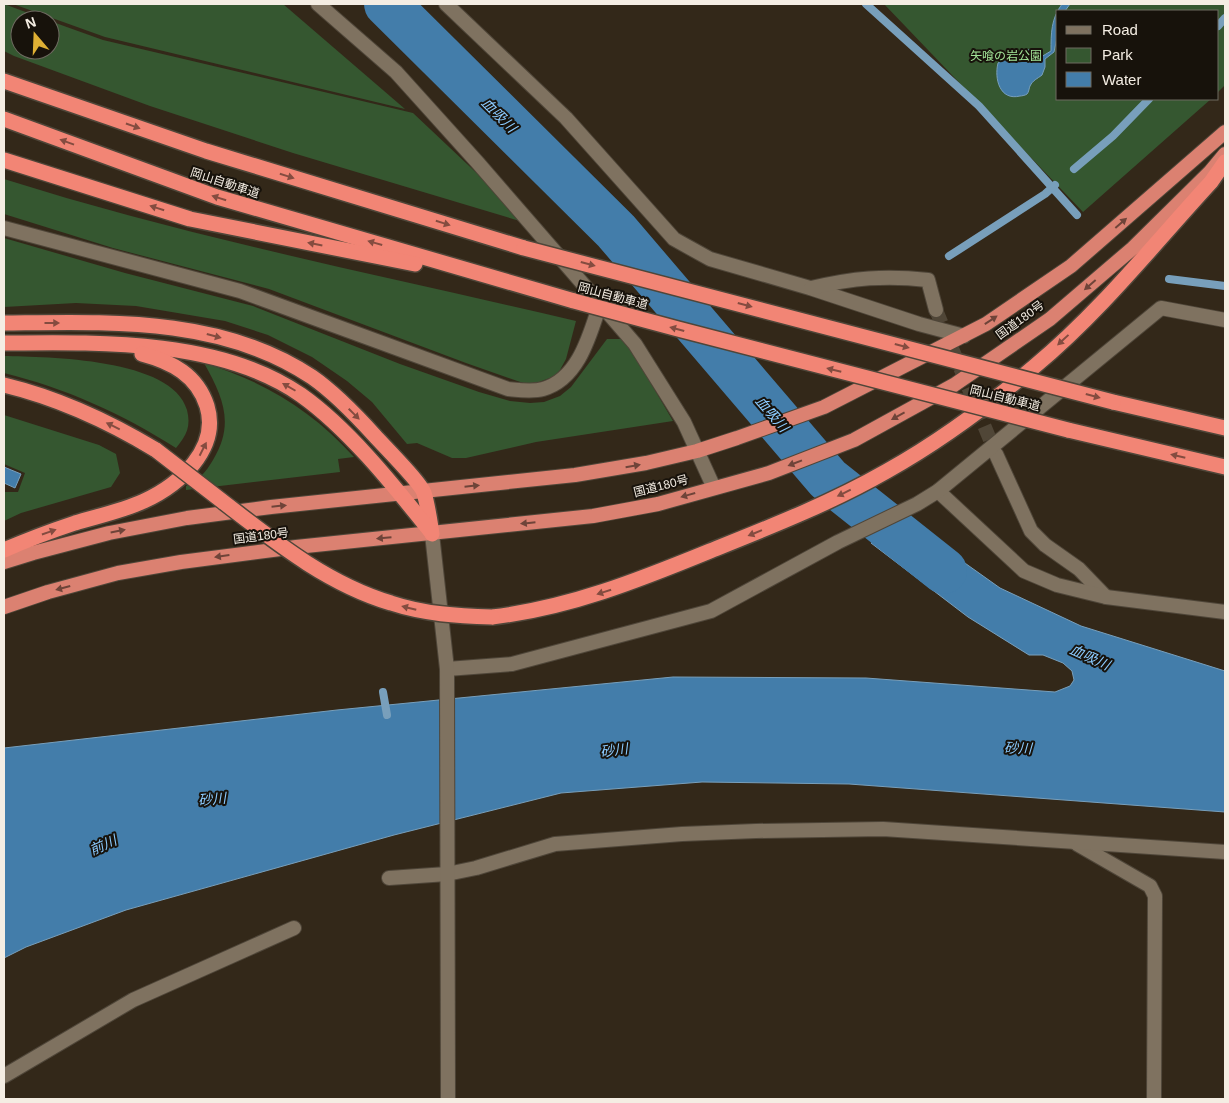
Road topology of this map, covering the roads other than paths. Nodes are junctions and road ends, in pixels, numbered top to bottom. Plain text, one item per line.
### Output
1 (318, 4) edge
2 (446, 4) edge
3 (4, 81) edge
4 (4, 119) edge
5 (1225, 132) edge
6 (1225, 154) edge
7 (4, 160) edge
8 (1225, 162) edge
9 (4, 228) edge
10 (518, 285) junction
11 (810, 288) junction
12 (600, 304) junction
13 (936, 310) tunnel mouth
14 (1225, 320) edge
15 (4, 323) edge
16 (964, 336) junction
17 (75, 342) junction
18 (4, 343) edge
19 (4, 385) edge
20 (1225, 428) edge
21 (698, 451) junction
22 (996, 454) tunnel mouth
23 (1225, 467) edge
24 (714, 488) junction
25 (424, 491) junction
26 (938, 491) junction
27 (399, 493) junction
28 (432, 534) junction
29 (4, 550) edge
30 (4, 562) edge
31 (1106, 597) junction
32 (4, 607) edge
33 (1225, 612) edge
34 (446, 674) junction
35 (1074, 842) junction
36 (1225, 852) edge
37 (447, 869) junction
38 (388, 878) dead end
39 (294, 928) dead end
40 (4, 1076) edge
41 (448, 1099) edge
42 (1154, 1099) edge

1 - 12 street
2 - 11 street
3 -> 20 highway, 岡山自動車道, bridge
10 -> 4 highway, 岡山自動車道
16 -> 5 highway, 国道180号
6 -> 24 highway, 国道180号
10 -> 7 highway
8 -> 19 highway, bridge
9 - 12 street
23 -> 10 highway, 岡山自動車道, bridge
11 - 13 street
11 - 16 street
12 - 21 street
14 - 26 street
15 -> 25 highway
16 - 21 highway, 国道180号
17 - 18 highway
27 -> 17 highway
29 -> 17 highway
21 - 24 street
25 -> 21 highway, 国道180号
22 - 31 street
24 -> 28 highway, 国道180号
25 - 27 highway, 国道180号
25 - 28 highway
26 - 31 street
26 - 34 street
27 - 28 highway
30 -> 27 highway, 国道180号
28 -> 32 highway, 国道180号
28 - 34 street
31 - 33 street
34 - 37 street
35 - 36 street
35 - 37 street
35 - 42 street
37 - 38 street
37 - 41 street
39 - 40 street

